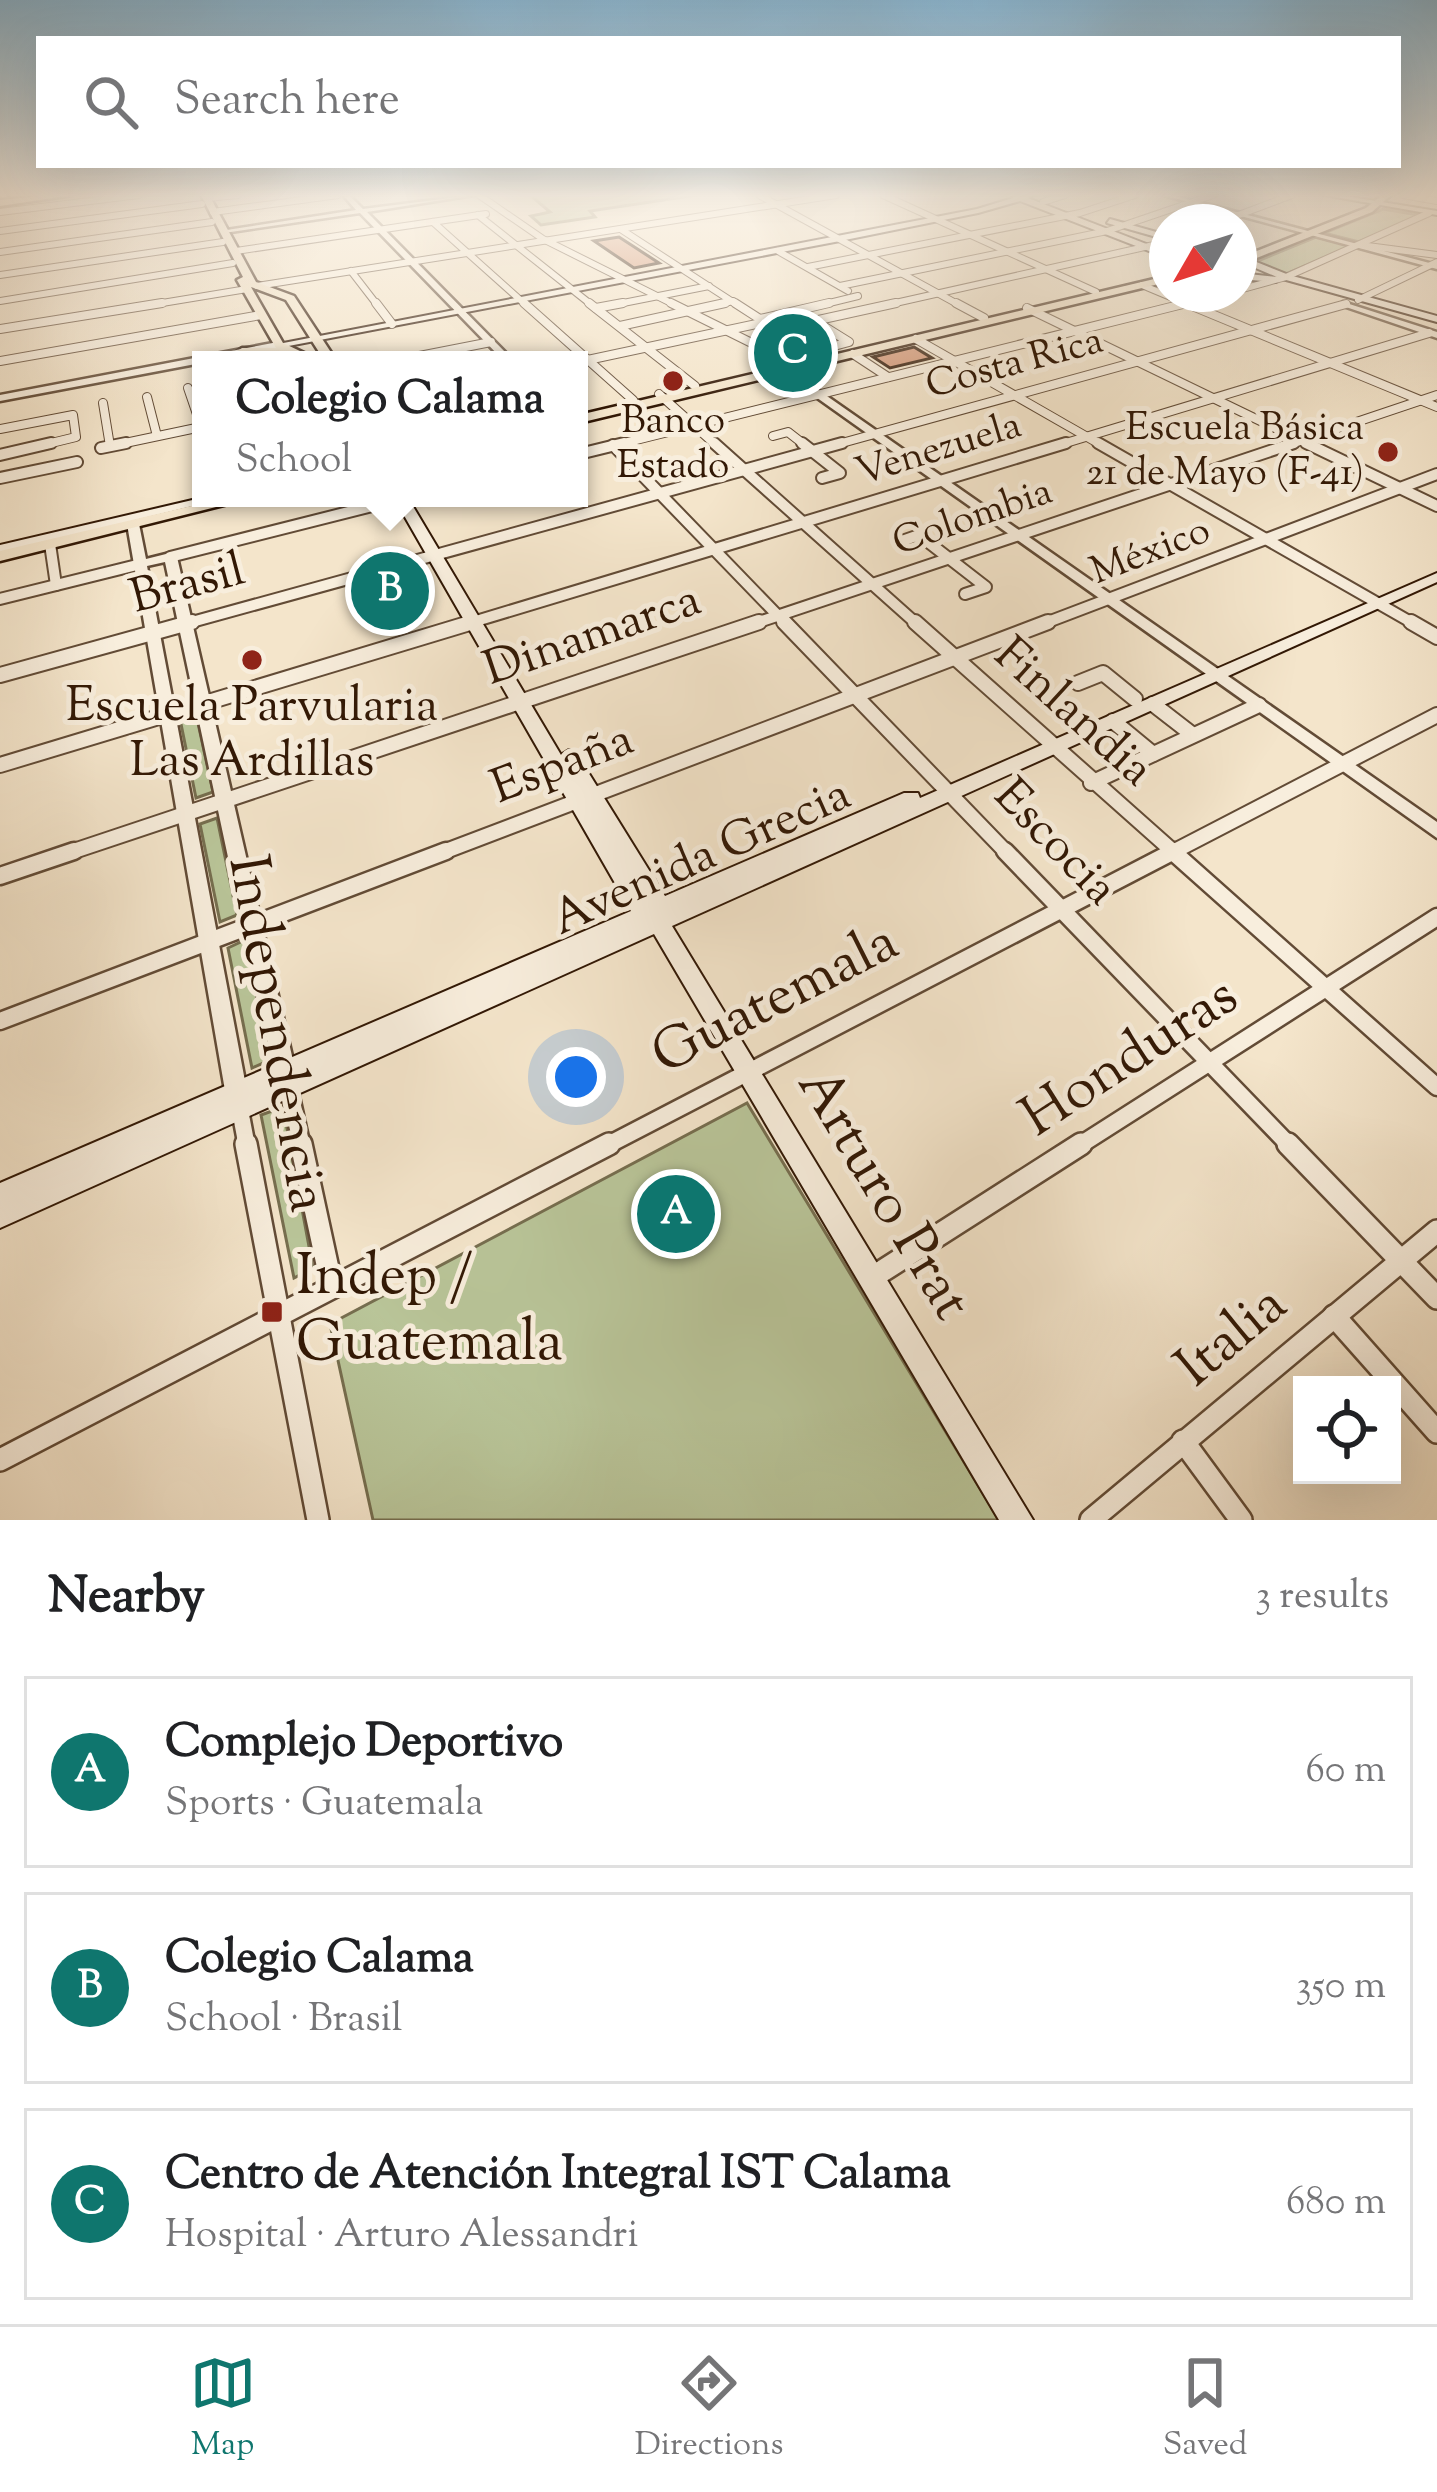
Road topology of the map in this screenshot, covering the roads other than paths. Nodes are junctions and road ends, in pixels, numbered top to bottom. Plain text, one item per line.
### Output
1 (52, 266) edge
2 (187, 266) edge
3 (240, 266) edge
4 (381, 266) edge
5 (416, 266) edge
6 (485, 266) edge
7 (543, 266) edge
8 (595, 266) edge
9 (677, 266) edge
10 (697, 266) edge
11 (813, 266) edge
12 (890, 266) edge
13 (937, 266) edge
14 (1041, 266) edge
15 (1061, 266) edge
16 (1258, 266) edge
17 (1311, 266) edge
18 (1429, 266) edge
19 (808, 267) joint
20 (1264, 268) junction
21 (682, 269) junction
22 (1047, 269) junction
23 (351, 271) junction
24 (1257, 271) edge
25 (903, 273) junction
26 (0, 275) edge
27 (1257, 277) edge
28 (1283, 278) junction
29 (623, 280) junction
30 (1149, 281) edge
31 (281, 282) junction
32 (1149, 283) edge
33 (1142, 285) junction
34 (1257, 285) edge
35 (709, 286) junction
36 (840, 286) junction
37 (252, 288) junction
38 (1149, 288) edge
39 (573, 290) junction
40 (1096, 292) junction
41 (939, 293) junction
42 (658, 296) junction
43 (290, 298) junction
44 (520, 300) junction
45 (0, 301) edge
46 (733, 301) junction
47 (1355, 301) junction
48 (596, 308) junction
49 (691, 310) junction
50 (797, 310) junction
51 (1030, 310) junction
52 (460, 311) junction
53 (1150, 312) edge
54 (1205, 312) edge
55 (261, 315) junction
56 (984, 318) junction
57 (763, 320) junction
58 (814, 321) junction
59 (392, 324) junction
60 (620, 326) junction
61 (1435, 328) edge
62 (0, 329) edge
63 (731, 329) junction
64 (1072, 330) junction
65 (1252, 331) junction
66 (317, 338) junction
67 (916, 339) junction
68 (491, 342) junction
69 (285, 348) junction
70 (647, 348) junction
71 (253, 351) edge
72 (292, 351) edge
73 (325, 351) edge
74 (445, 351) edge
75 (500, 351) edge
76 (574, 351) edge
77 (816, 354) junction
78 (853, 354) junction
79 (588, 360) edge
80 (954, 361) junction
81 (0, 362) edge
82 (192, 362) edge
83 (1139, 362) junction
84 (1330, 363) junction
85 (588, 364) edge
86 (785, 367) junction
87 (888, 377) junction
88 (695, 386) junction
89 (188, 388) dead end
90 (817, 394) junction
91 (1437, 395) edge
92 (662, 396) junction
93 (1016, 396) junction
94 (146, 397) dead end
95 (0, 398) edge
96 (1214, 398) junction
97 (192, 400) edge
98 (632, 400) junction
99 (1421, 400) junction
100 (103, 403) dead end
101 (1437, 407) edge
102 (588, 413) edge
103 (588, 414) edge
104 (693, 425) junction
105 (192, 428) edge
106 (0, 429) edge
107 (876, 434) junction
108 (157, 436) junction
109 (773, 436) dead end
110 (1088, 437) junction
111 (1301, 440) junction
112 (613, 446) junction
113 (588, 452) edge
114 (813, 452) junction
115 (0, 455) edge
116 (77, 462) dead end
117 (742, 471) junction
118 (1437, 474) edge
119 (0, 478) edge
120 (822, 478) dead end
121 (943, 482) junction
122 (1171, 484) junction
123 (1400, 488) junction
124 (661, 494) junction
125 (192, 505) edge
126 (1437, 506) edge
127 (206, 507) edge
128 (367, 507) edge
129 (408, 507) edge
130 (417, 507) edge
131 (133, 524) junction
132 (802, 525) junction
133 (1019, 535) junction
134 (1269, 540) junction
135 (899, 542) dead end
136 (50, 544) junction
137 (716, 550) junction
138 (0, 553) edge
139 (441, 555) junction
140 (170, 557) junction
141 (950, 558) junction
142 (141, 564) junction
143 (1437, 566) edge
144 (1437, 577) edge
145 (56, 585) junction
146 (868, 586) junction
147 (965, 594) dead end
148 (0, 599) edge
149 (1112, 600) junction
150 (1373, 600) junction
151 (780, 615) junction
152 (481, 621) junction
153 (184, 625) junction
154 (153, 633) junction
155 (1437, 637) edge
156 (952, 660) junction
157 (1212, 672) junction
158 (0, 675) edge
159 (1078, 683) dead end
160 (859, 696) junction
161 (528, 699) junction
162 (1144, 701) junction
163 (202, 705) junction
164 (1259, 705) junction
165 (168, 715) junction
166 (1437, 715) edge
167 (1113, 721) junction
168 (1193, 735) junction
169 (1047, 744) junction
170 (1154, 754) junction
171 (1342, 764) junction
172 (0, 765) edge
173 (1090, 783) junction
174 (947, 788) junction
175 (588, 799) junction
176 (224, 802) junction
177 (185, 814) junction
178 (1437, 830) edge
179 (1170, 853) junction
180 (0, 876) edge
181 (1062, 908) junction
182 (654, 915) junction
183 (1437, 917) edge
184 (251, 926) junction
185 (209, 942) junction
186 (1325, 989) junction
187 (0, 1022) edge
188 (1210, 1062) junction
189 (747, 1070) junction
190 (287, 1080) junction
191 (1437, 1088) edge
192 (238, 1101) junction
193 (0, 1196) edge
194 (0, 1215) edge
195 (1437, 1231) edge
196 (1401, 1261) junction
197 (873, 1277) junction
198 (332, 1287) junction
199 (1437, 1298) edge
200 (277, 1315) junction
201 (1334, 1316) junction
202 (1437, 1432) edge
203 (1183, 1441) junction
204 (0, 1460) edge
205 (317, 1520) edge
206 (1017, 1520) edge
207 (1091, 1520) edge
208 (1240, 1520) edge

1 - 26 street
2 - 45 street
3 - 37 main road
4 - 23 street
5 - 52 street
6 - 44 street
7 - 39 street
8 - 29 street
9 - 21 street
10 - 21 main road
11 - 19 street
12 - 25 street
13 - 25 street
14 - 22 street
15 - 22 street
16 - 20 main road
17 - 28 street
18 - 47 street, Costa Rica
19 - 36 street
20 - 24 main road
20 - 28 main road
21 - 29 main road
21 - 35 street
22 - 40 street
22 - 41 street
23 - 31 street
23 - 59 street
25 - 36 street
25 - 41 street
27 - 28 main road
28 - 34 street
28 - 47 main road
29 - 39 main road
29 - 42 street
30 - 40 main road
31 - 37 street
31 - 43 street
32 - 33 main road
33 - 38 street
33 - 51 main road
35 - 42 street
35 - 46 street
36 - 50 street
37 - 43 main road
37 - 55 main road
37 - 62 street
39 - 44 main road
39 - 48 street
40 - 51 main road
41 - 56 street
41 - 58 street
42 - 48 street
42 - 49 street
43 - 66 main road
44 - 52 main road
44 - 76 street
46 - 49 street
46 - 57 street
47 - 61 main road
47 - 65 street, Costa Rica
48 - 60 street
49 - 60 street
49 - 63 street
50 - 57 street
50 - 58 street
51 - 56 main road
51 - 64 street
51 - 67 main road
52 - 59 main road
52 - 68 street
53 - 64 street
54 - 65 street
55 - 69 main road
55 - 81 street
56 - 77 main road
57 - 63 street
57 - 77 street
58 - 77 street
59 - 66 main road
60 - 70 street
61 - 84 street, Venezuela
63 - 70 street
63 - 86 street
64 - 80 street
64 - 83 street
65 - 83 street, Costa Rica
65 - 84 street
66 - 69 main road
66 - 73 main road
67 - 78 main road
67 - 80 street
68 - 74 street
68 - 75 street
69 - 71 main road
69 - 72 main road
70 - 79 street
70 - 88 street
77 - 86 main road
78 - 86 main road
78 - 87 street
80 - 87 street
80 - 93 street
82 - 95 street
83 - 93 street, Costa Rica
83 - 96 street
84 - 96 street, Venezuela
84 - 99 street
85 - 98 street
86 - 88 main road
86 - 90 street
86 - 92 main road
87 - 90 street
88 - 92 main road
89 - 97 street
90 - 104 street
90 - 107 street
91 - 99 street, Colombia
92 - 98 main road
92 - 103 main road
92 - 104 street, Finlandia
93 - 107 street, Costa Rica
93 - 110 street
94 - 108 street
96 - 110 street, Venezuela
96 - 111 street
98 - 102 main road
99 - 101 street
99 - 111 street, Colombia
100 - 108 street
104 - 112 street
104 - 117 street, Finlandia
105 - 108 street
106 - 115 street
107 - 114 street, Costa Rica
107 - 121 street
109 - 114 street
110 - 121 street, Venezuela
110 - 122 street
111 - 122 street, Colombia
111 - 123 street
112 - 113 street
112 - 124 street, Escocia
114 - 117 street, Costa Rica
114 - 120 street
116 - 119 street
117 - 124 street, Brasil
117 - 132 street, Finlandia
118 - 123 street, México
121 - 132 street, Venezuela
121 - 133 street
122 - 133 street, Colombia
122 - 134 street
123 - 126 street
123 - 134 street, México
124 - 137 street, Escocia
124 - 139 street, Brasil
125 - 138 main road
127 - 131 main road
128 - 140 street
129 - 139 main road, Arturo Prat
130 - 139 main road, Arturo Prat
131 - 136 main road
131 - 142 street, Independencia
132 - 137 street, Venezuela
132 - 146 street, Finlandia
133 - 141 street, Colombia
133 - 149 street
134 - 149 street, México
134 - 150 street
135 - 141 street
136 - 138 main road
136 - 145 street
137 - 151 street, Escocia
137 - 152 street, Venezuela
139 - 152 main road, Arturo Prat
139 - 153 street, Brasil
140 - 142 street
140 - 153 street, Independencia
141 - 146 street, Colombia
141 - 147 street
142 - 145 street
142 - 154 street, Independencia
143 - 150 main road, Avenida Grecia
144 - 150 main road, Avenida Grecia
145 - 148 street
146 - 151 street, Dinamarca
146 - 156 street, Finlandia
149 - 156 street, México
149 - 157 street
150 - 155 street
150 - 157 main road, Avenida Grecia
151 - 160 street, Escocia
151 - 161 street, Dinamarca
152 - 161 main road, Arturo Prat
152 - 163 street, Venezuela
153 - 154 street, Brasil
153 - 163 street, Independencia
154 - 158 street, Brasil
154 - 165 street, Independencia
156 - 160 street, España
156 - 169 street, Finlandia
157 - 162 main road, Avenida Grecia
157 - 164 street
159 - 162 street
160 - 174 street, Escocia
160 - 175 street, España
161 - 175 main road, Arturo Prat
161 - 176 street, Dinamarca
162 - 167 main road, Avenida Grecia
162 - 168 street
162 - 169 main road, Avenida Grecia
163 - 165 street, Venezuela
163 - 176 street, Independencia
164 - 168 street
164 - 171 street
165 - 172 street, Venezuela
165 - 177 street, Independencia
166 - 171 street, Guatemala
167 - 169 main road, Avenida Grecia
167 - 170 street
168 - 170 street
169 - 173 street, Finlandia
169 - 174 main road, Avenida Grecia
170 - 173 street
171 - 178 street
171 - 179 street, Guatemala
173 - 179 street, Finlandia
174 - 181 street, Escocia
174 - 182 main road, Avenida Grecia
175 - 182 main road, Arturo Prat
175 - 184 street, España
176 - 177 street, Dinamarca
176 - 184 street, Independencia
177 - 180 street, Dinamarca
177 - 185 street, Independencia
179 - 181 street, Guatemala
179 - 186 street, Finlandia
181 - 188 street, Escocia
181 - 189 street, Guatemala
182 - 189 main road, Arturo Prat
182 - 190 main road, Avenida Grecia
183 - 186 street, Honduras
184 - 185 street, España
184 - 190 street, Independencia
185 - 187 street, España
185 - 192 street, Independencia
186 - 188 street, Honduras
186 - 191 street, Finlandia
188 - 196 street, Escocia
188 - 197 street, Honduras
189 - 197 main road, Arturo Prat
189 - 198 street, Guatemala
190 - 192 main road, Avenida Grecia
190 - 198 street, Independencia
192 - 193 main road, Avenida Grecia
192 - 194 main road, Avenida Grecia
192 - 200 street, Independencia
195 - 196 street, Italia
196 - 199 street, Escocia
196 - 201 street, Italia
197 - 206 main road, Arturo Prat
198 - 200 street, Guatemala
200 - 204 street, Guatemala
200 - 205 street, Independencia
201 - 202 street
201 - 203 street, Italia
203 - 207 street, Italia
203 - 208 street

